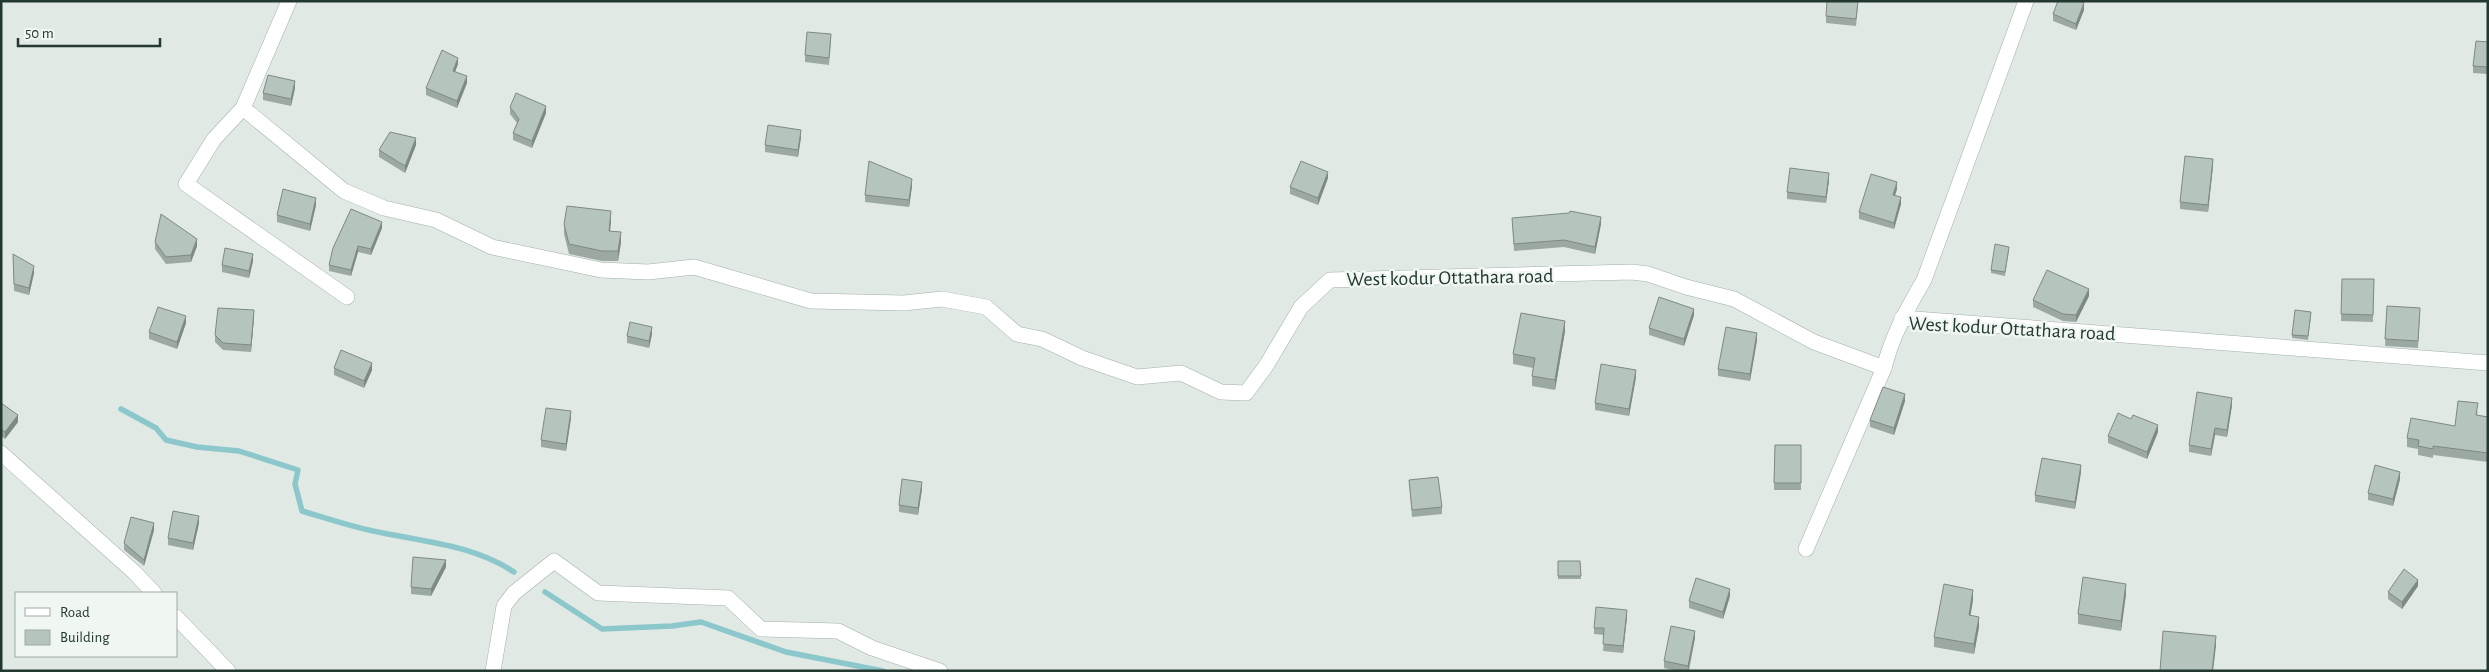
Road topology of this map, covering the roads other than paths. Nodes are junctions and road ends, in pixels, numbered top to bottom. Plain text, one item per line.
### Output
1 (288, 1) edge
2 (2026, 1) edge
3 (243, 108) junction
4 (347, 297) dead end
5 (1902, 318) junction
6 (2488, 363) edge
7 (1884, 368) junction
8 (1, 454) edge
9 (1806, 549) dead end
10 (153, 592) edge
11 (178, 619) edge
12 (228, 671) edge
13 (493, 671) edge
14 (940, 671) edge

1 - 3 street
2 - 5 street
3 - 4 street
3 - 7 street, West kodur Ottathara road
5 - 6 street, West kodur Ottathara road
5 - 7 street, West kodur Ottathara road
7 - 9 street
8 - 10 street
11 - 12 street
13 - 14 street

